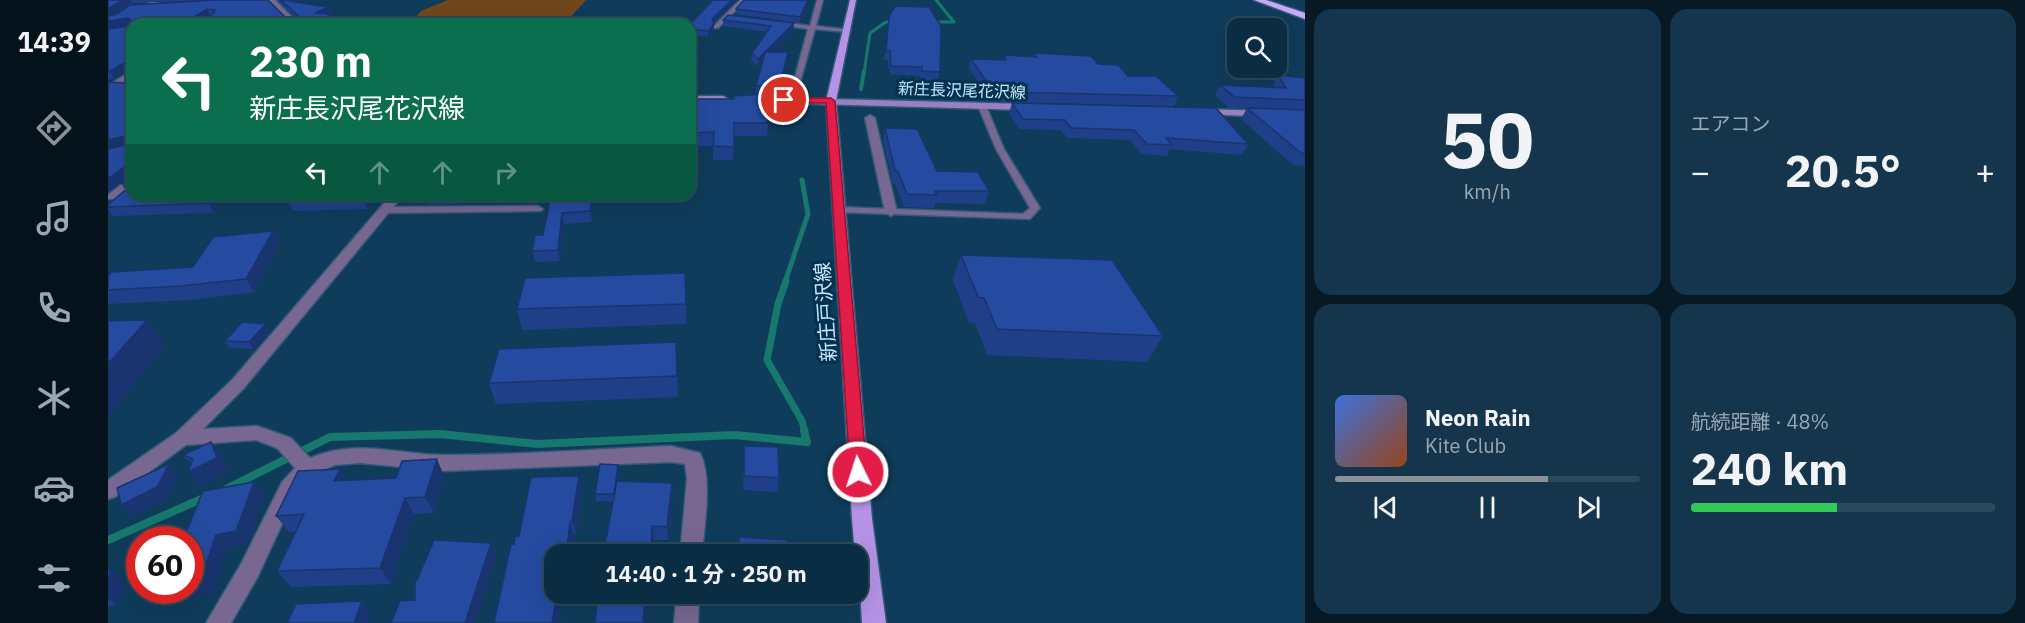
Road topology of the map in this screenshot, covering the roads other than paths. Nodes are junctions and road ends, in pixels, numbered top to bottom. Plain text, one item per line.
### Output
1 (158, 0) edge
2 (743, 0) edge
3 (820, 0) edge
4 (853, 0) edge
5 (1258, 0) edge
6 (272, 1) edge
7 (262, 2) edge
8 (149, 5) junction
9 (168, 5) edge
10 (141, 6) edge
11 (1305, 16) edge
12 (728, 17) junction
13 (289, 18) edge
14 (738, 19) edge
15 (769, 23) edge
16 (716, 27) edge
17 (811, 28) junction
18 (848, 30) junction
19 (126, 76) edge
20 (111, 84) edge
21 (126, 85) edge
22 (795, 86) dead end
23 (696, 99) edge
24 (831, 101) junction
25 (982, 106) junction
26 (1042, 107) edge
27 (1185, 112) edge
28 (1305, 116) edge
29 (870, 118) dead end
30 (126, 184) edge
31 (126, 196) edge
32 (392, 201) edge
33 (384, 210) junction
34 (538, 210) dead end
35 (839, 210) junction
36 (891, 212) junction
37 (182, 438) junction
38 (307, 468) junction
39 (108, 490) edge
40 (692, 544) edge
41 (687, 604) edge
42 (218, 623) edge
43 (686, 623) edge
44 (874, 623) edge

1 - 8 lane
2 - 12 lane
3 - 17 lane
4 - 18 main road, 新庄戸沢線
5 - 11 highway
6 - 7 lane
6 - 13 street
8 - 9 lane
8 - 10 lane
12 - 14 lane
12 - 16 lane
15 - 17 lane
17 - 18 lane
17 - 22 lane
18 - 24 main road, 新庄戸沢線
19 - 20 lane
20 - 21 main road
23 - 24 main road, 新庄長沢尾花沢線
24 - 25 main road, 新庄長沢尾花沢線
24 - 35 main road, 新庄戸沢線
25 - 26 main road, 新庄長沢尾花沢線
25 - 36 lane
27 - 28 main road
29 - 36 street
30 - 31 lane
32 - 33 street
33 - 34 lane
33 - 37 street
35 - 36 lane
35 - 44 main road, 新庄戸沢線
37 - 38 street
37 - 39 street
38 - 40 street
38 - 42 street
41 - 43 street

